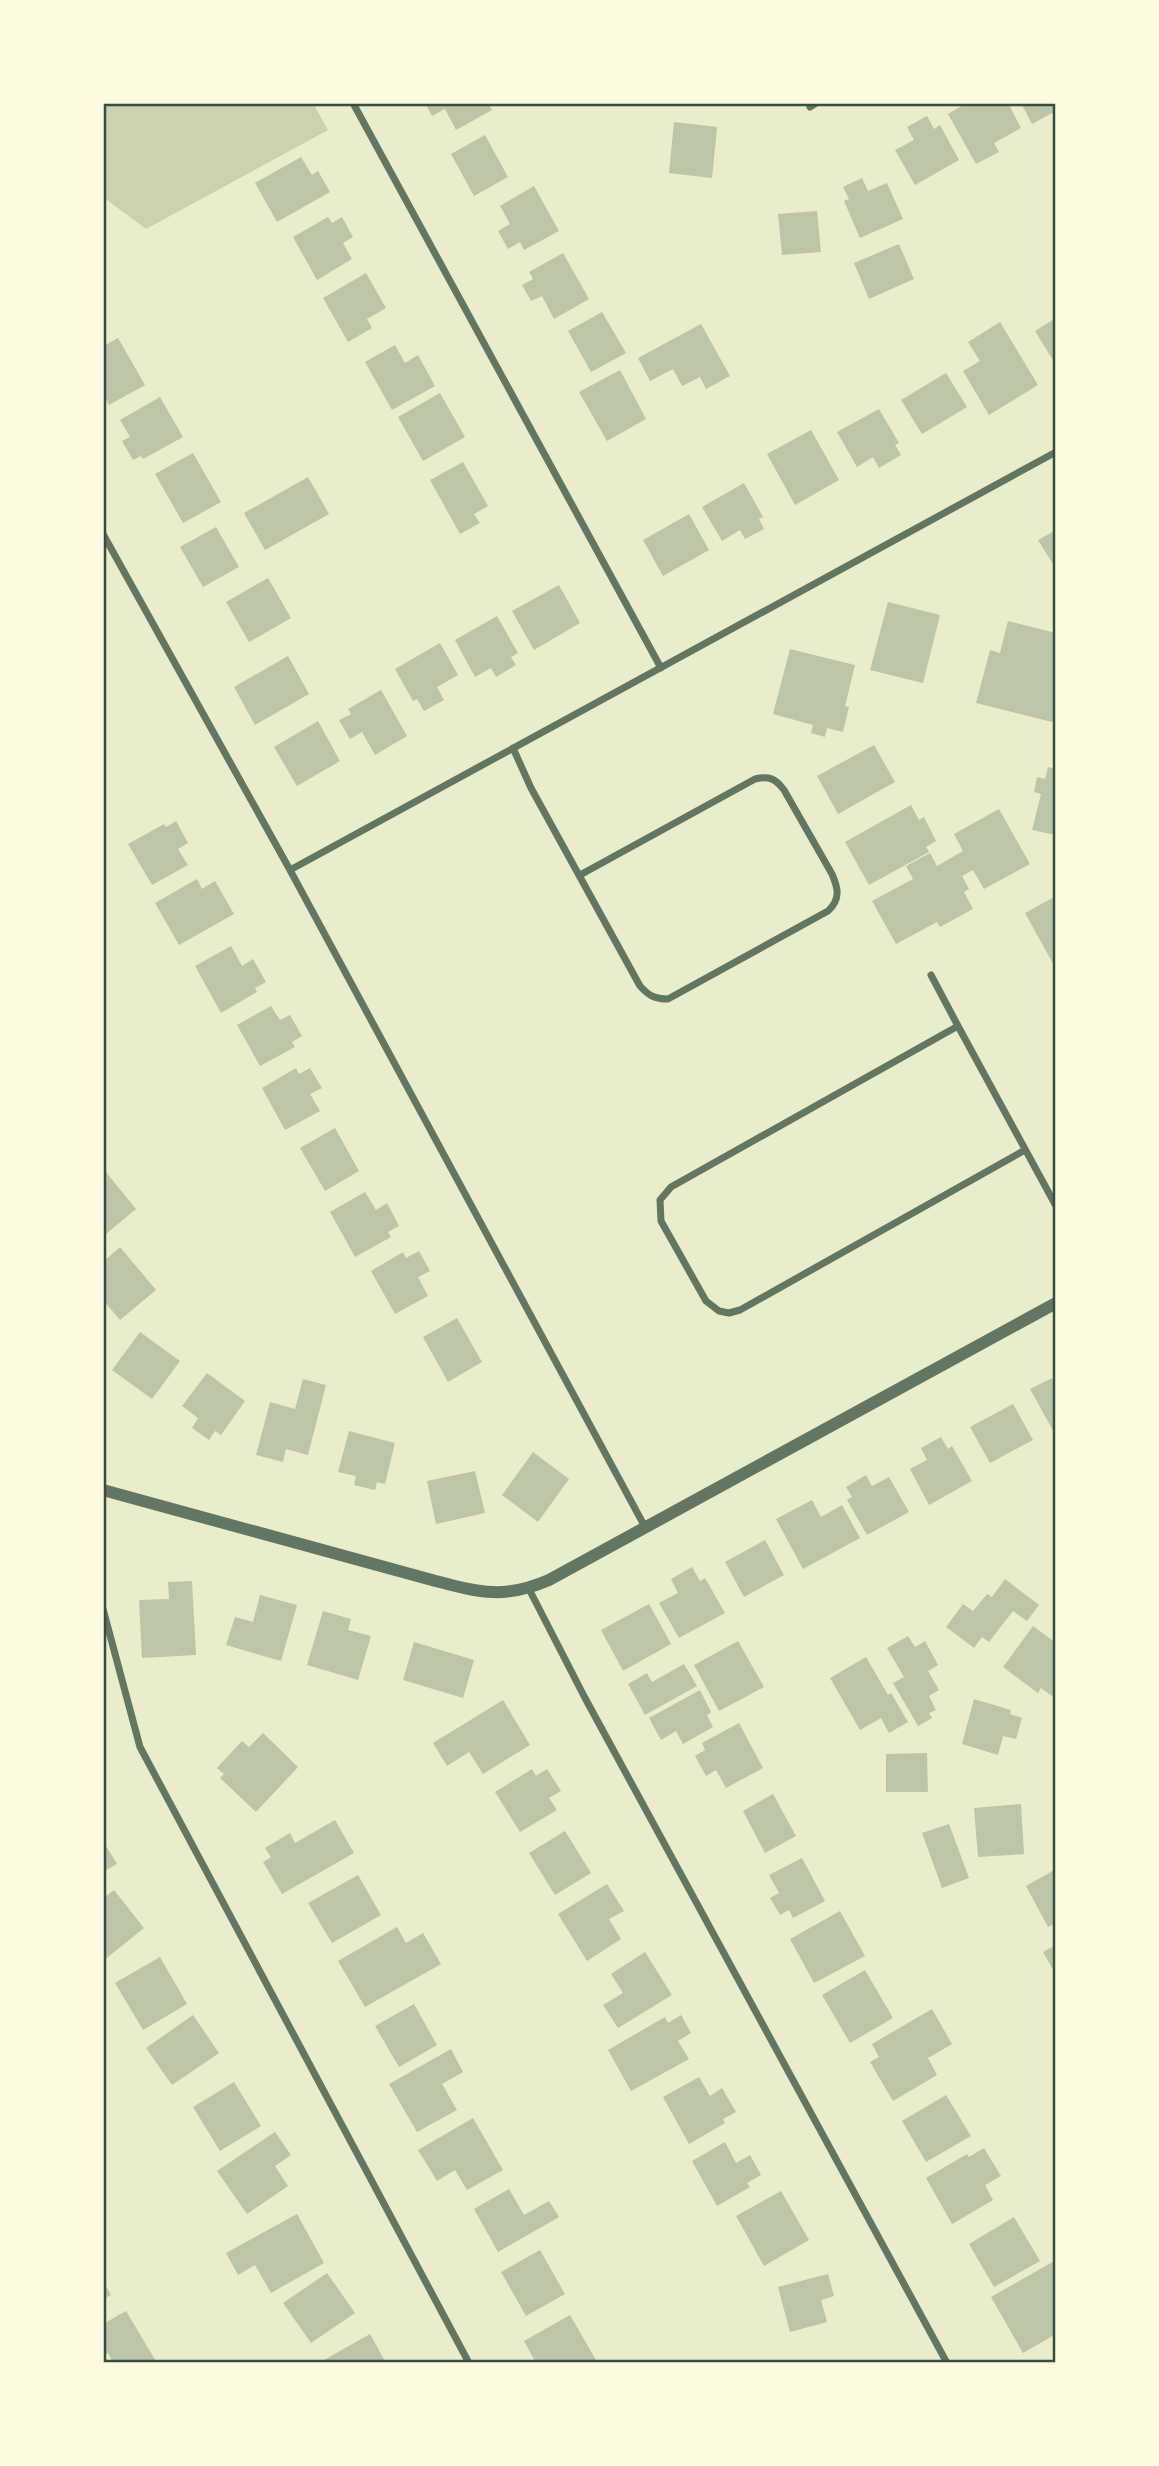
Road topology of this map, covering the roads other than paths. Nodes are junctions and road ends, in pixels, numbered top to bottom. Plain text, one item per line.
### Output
1 (353, 103) edge
2 (1056, 452) edge
3 (103, 534) edge
4 (661, 668) junction
5 (513, 748) junction
6 (290, 870) junction
7 (579, 876) junction
8 (931, 975) dead end
9 (958, 1026) junction
10 (1025, 1150) junction
11 (1056, 1206) edge
12 (1056, 1303) edge
13 (103, 1490) edge
14 (645, 1527) junction
15 (529, 1589) junction
16 (103, 1609) edge
17 (469, 2363) edge
18 (947, 2363) edge

1 - 4 street
2 - 4 street
3 - 6 street
4 - 5 street
5 - 6 street
5 - 7 street
6 - 14 street
7 - 7 street
8 - 9 street
9 - 10 street
9 - 10 street
10 - 11 street
12 - 14 street
13 - 15 street
14 - 15 street
15 - 18 street
16 - 17 street

